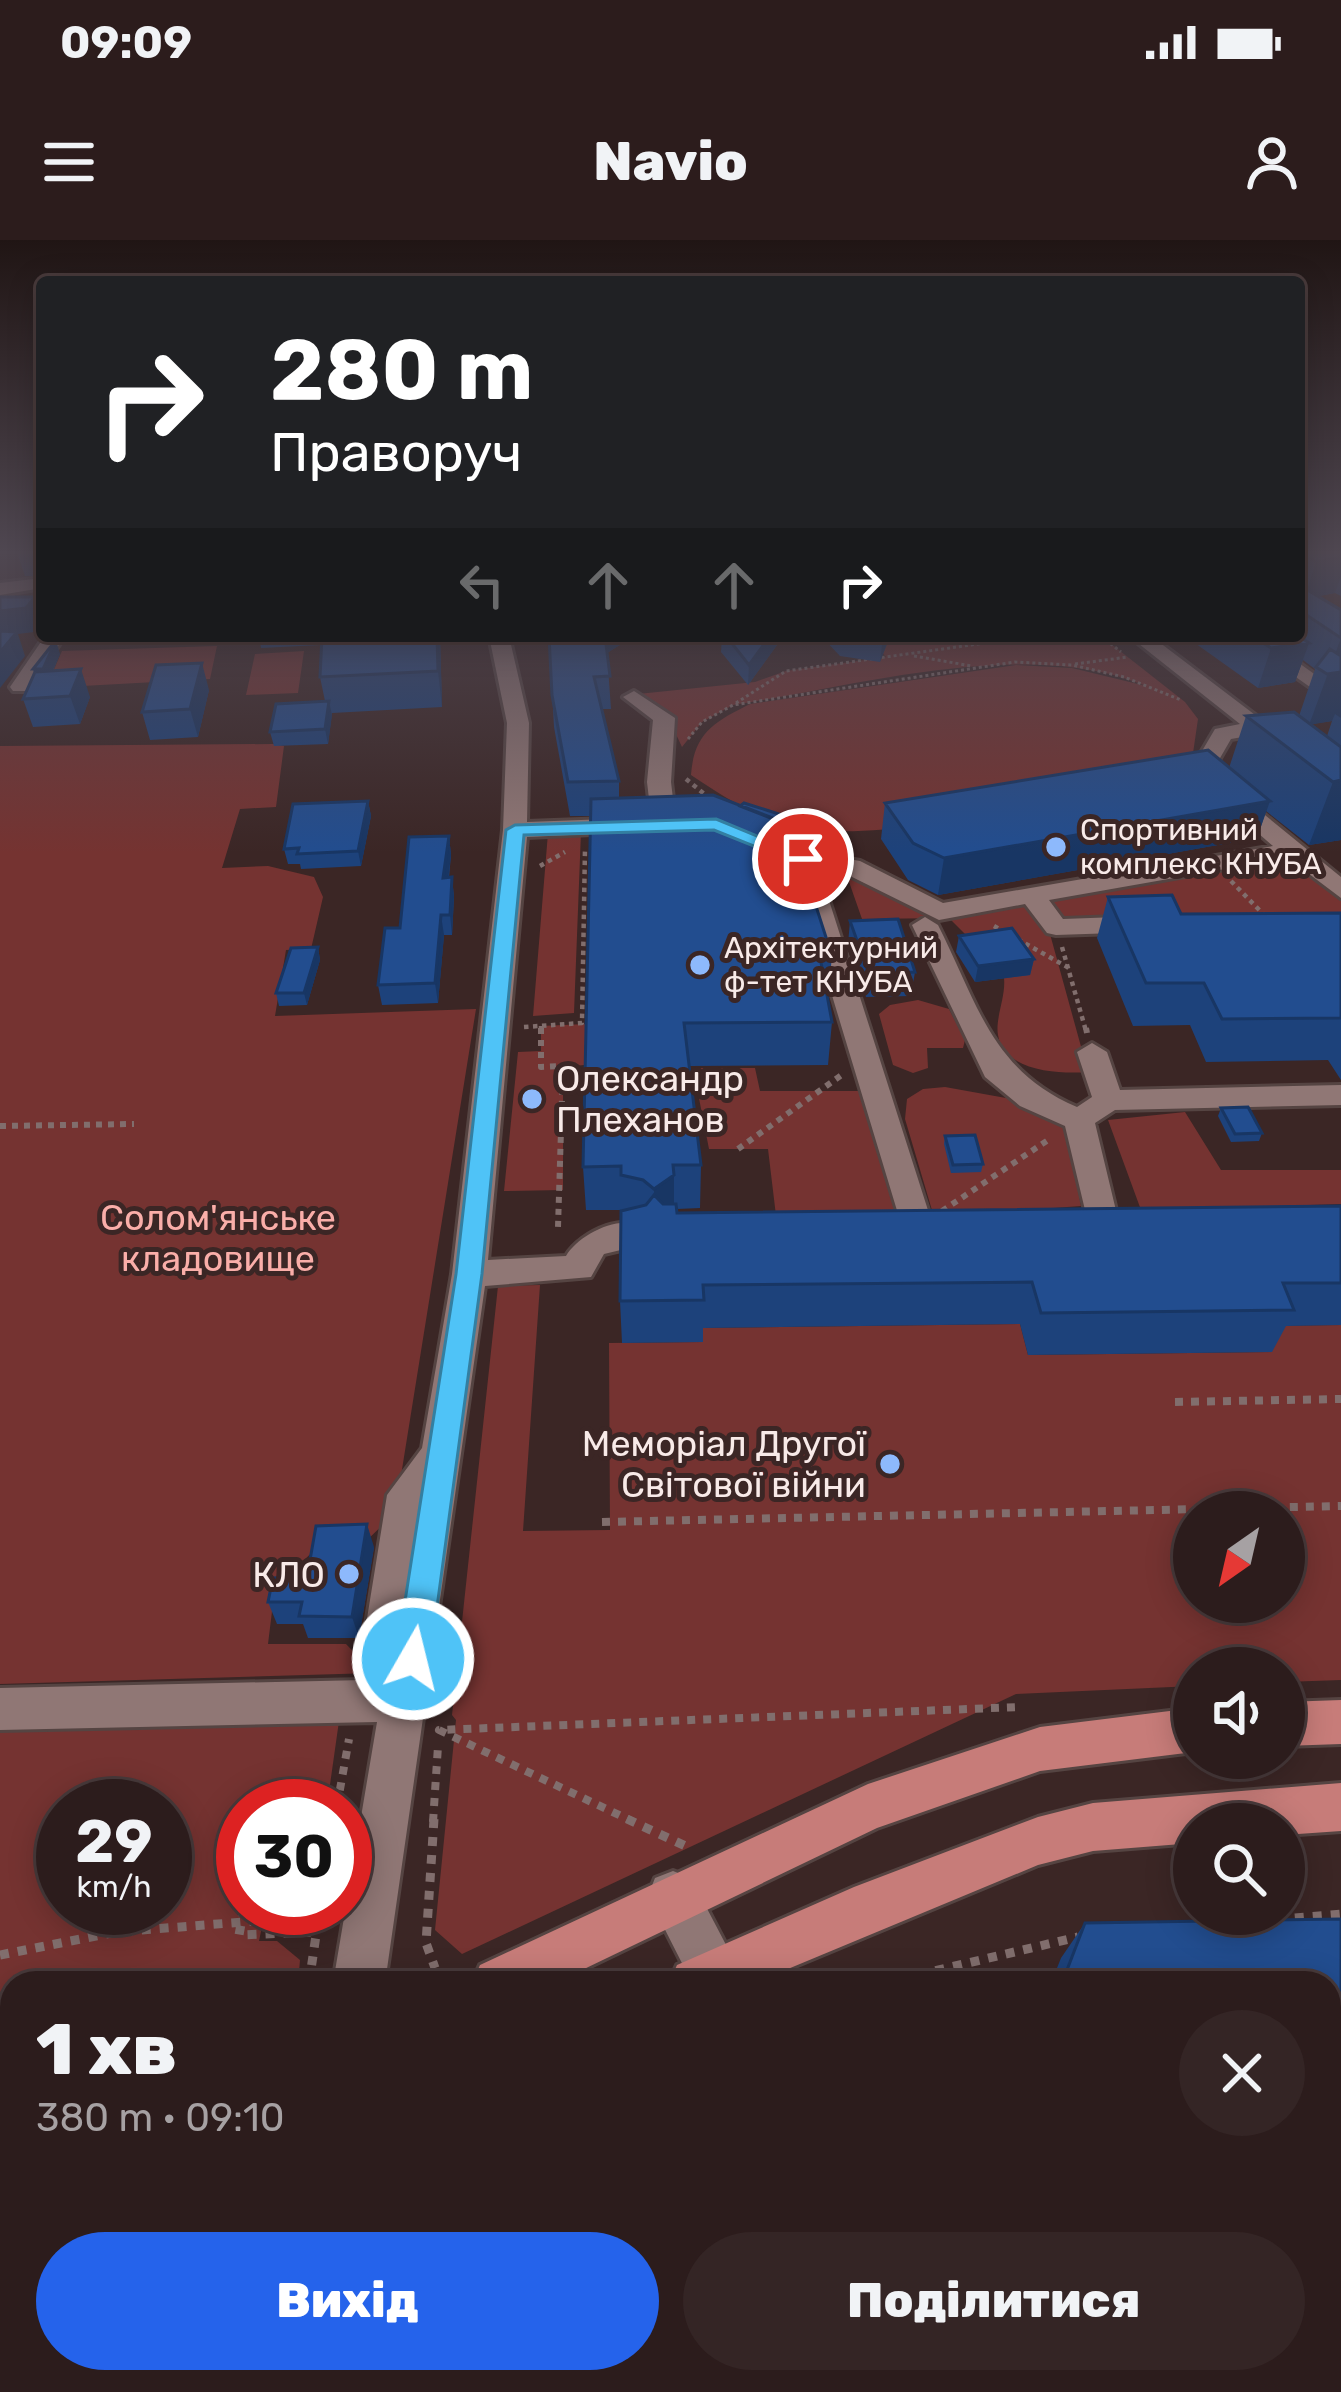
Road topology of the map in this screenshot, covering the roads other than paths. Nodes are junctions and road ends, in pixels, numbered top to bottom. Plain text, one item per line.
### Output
1 (43, 652) edge
2 (503, 652) edge
3 (1160, 652) edge
4 (1273, 652) edge
5 (20, 687) dead end
6 (1335, 693) edge
7 (634, 697) dead end
8 (1268, 734) junction
9 (1318, 735) edge
10 (1341, 791) edge
11 (664, 824) junction
12 (699, 824) edge
13 (727, 826) edge
14 (515, 830) junction
15 (1293, 850) junction
16 (803, 859) junction
17 (1341, 890) edge
18 (1032, 895) junction
19 (937, 919) junction
20 (1179, 923) edge
21 (1092, 1052) road end
22 (1341, 1095) edge
23 (1108, 1100) junction
24 (1079, 1120) junction
25 (1056, 1224) edge
26 (871, 1230) edge
27 (634, 1236) edge
28 (470, 1269) junction
29 (442, 1453) junction
30 (404, 1517) junction
31 (370, 1547) edge
32 (374, 1677) junction
33 (0, 1709) edge
34 (1341, 1722) edge
35 (1305, 1723) edge
36 (1173, 1733) edge
37 (1341, 1807) edge
38 (673, 1896) junction
39 (360, 1971) edge
40 (522, 1971) edge
41 (705, 1971) edge
42 (728, 1971) edge

1 - 5 street
2 - 14 street
3 - 8 street
4 - 6 street
7 - 11 street
8 - 9 street
8 - 10 street
8 - 15 street
11 - 12 street
11 - 14 street
13 - 16 street
14 - 28 street
15 - 17 street
15 - 18 street
16 - 19 street
16 - 26 street
18 - 19 street
18 - 20 street
19 - 24 street
21 - 23 street
22 - 23 street
23 - 24 street
24 - 25 street
27 - 28 street
28 - 29 street
29 - 30 street
29 - 32 street
30 - 31 street
30 - 32 street
32 - 33 street
32 - 39 street
34 - 35 main road
36 - 38 main road
37 - 42 main road
38 - 40 main road
38 - 41 street

